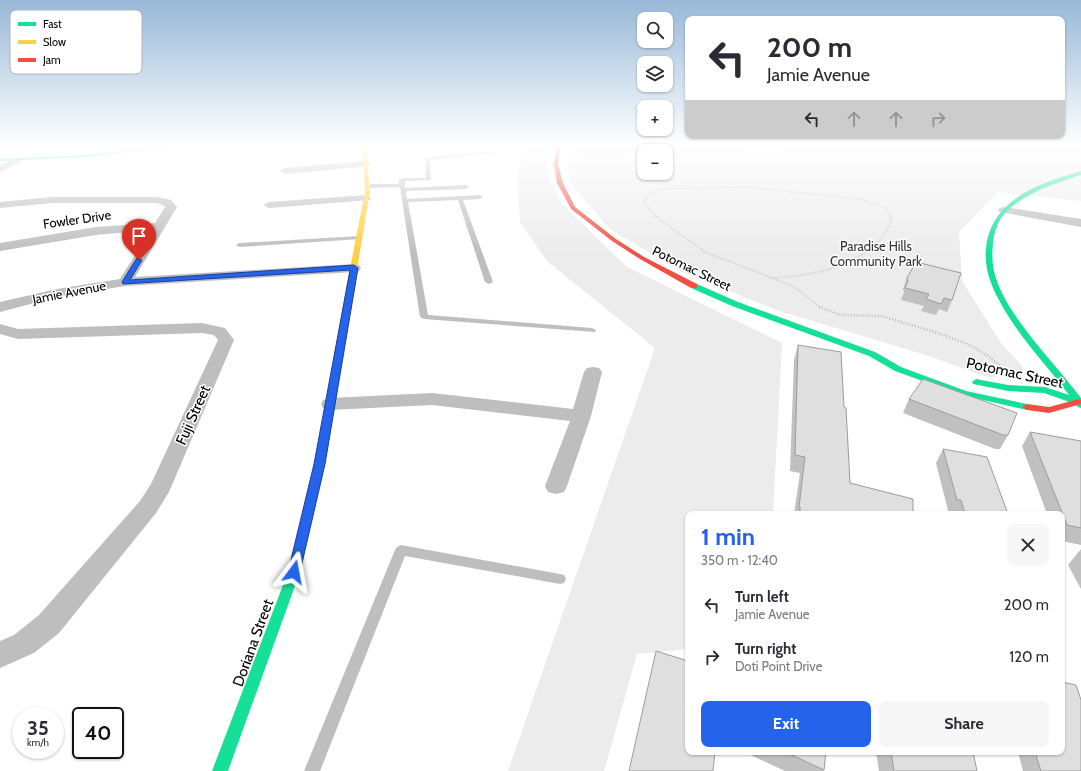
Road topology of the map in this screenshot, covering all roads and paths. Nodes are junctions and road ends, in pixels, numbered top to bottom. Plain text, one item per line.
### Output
1 (369, 182) edge
2 (402, 182) edge
3 (560, 182) edge
4 (1058, 182) edge
5 (369, 186) junction
6 (402, 188) junction
7 (466, 188) dead end
8 (480, 197) dead end
9 (366, 198) junction
10 (460, 198) junction
11 (404, 201) junction
12 (269, 205) dead end
13 (0, 206) edge
14 (1004, 210) junction
15 (1081, 223) edge
16 (159, 226) junction
17 (359, 238) junction
18 (239, 245) dead end
19 (0, 247) edge
20 (354, 268) junction
21 (771, 278) junction
22 (125, 282) junction
23 (489, 282) dead end
24 (0, 307) edge
25 (0, 329) edge
26 (592, 330) dead end
27 (872, 354) junction
28 (897, 356) dead end
29 (593, 372) dead end
30 (1011, 374) dead end
31 (964, 378) dead end
32 (1080, 403) edge
33 (330, 404) junction
34 (581, 416) junction
35 (556, 486) dead end
36 (560, 579) dead end
37 (0, 655) edge
38 (220, 771) edge
39 (312, 771) edge

1 - 5 street, Doriana Street
2 - 6 lane
3 - 27 street, Potomac Street
4 - 14 street
5 - 6 lane
5 - 9 street, Doriana Street
6 - 7 lane
6 - 11 lane
8 - 10 lane
9 - 12 street
9 - 17 street, Doriana Street
10 - 11 lane
10 - 23 lane
11 - 26 lane
13 - 16 street
14 - 15 street
14 - 32 street
16 - 19 street, Fowler Drive
16 - 22 street
17 - 18 lane
17 - 20 street, Doriana Street
20 - 22 street, Jamie Avenue
20 - 33 street, Doriana Street
21 - 21 path
21 - 30 path
22 - 24 street, Jamie Avenue
25 - 37 street, Fuji Street
27 - 28 street, Potomac Street
27 - 32 street, Potomac Street
29 - 34 street
31 - 32 street, Potomac Street
33 - 34 street
33 - 38 street, Doriana Street
34 - 35 street
36 - 39 lane

